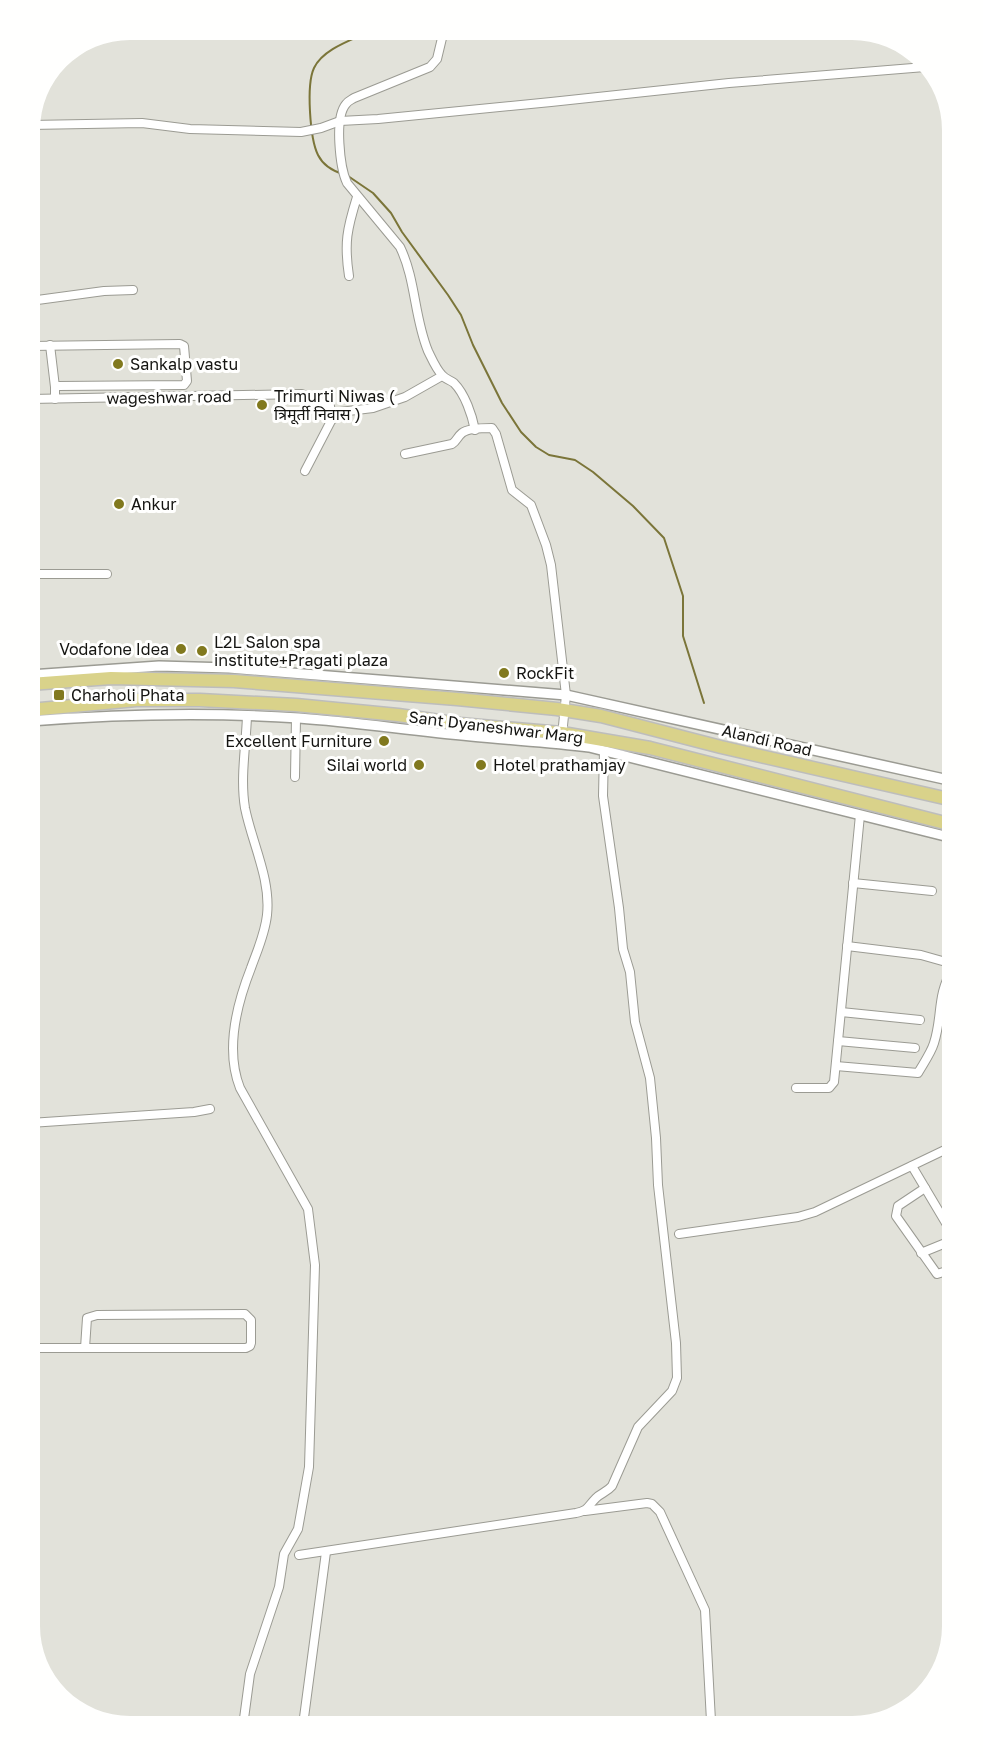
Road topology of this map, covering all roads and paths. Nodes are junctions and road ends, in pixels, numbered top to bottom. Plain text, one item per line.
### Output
1 (442, 40) edge
2 (917, 68) edge
3 (340, 121) junction
4 (41, 125) edge
5 (357, 197) junction
6 (349, 276) dead end
7 (132, 290) dead end
8 (41, 300) edge
9 (41, 345) edge
10 (50, 345) junction
11 (442, 376) junction
12 (54, 387) junction
13 (41, 399) edge
14 (55, 399) junction
15 (334, 417) junction
16 (475, 430) junction
17 (405, 454) dead end
18 (305, 471) dead end
19 (41, 574) edge
20 (107, 574) dead end
21 (41, 674) edge
22 (41, 683) edge
23 (566, 695) junction
24 (41, 709) edge
25 (561, 710) junction
26 (247, 716) junction
27 (296, 718) junction
28 (41, 720) edge
29 (562, 738) junction
30 (604, 751) junction
31 (295, 777) dead end
32 (942, 779) edge
33 (942, 797) edge
34 (860, 815) junction
35 (942, 822) edge
36 (942, 835) edge
37 (853, 883) junction
38 (932, 891) dead end
39 (847, 946) junction
40 (942, 962) edge
41 (942, 991) edge
42 (841, 1012) junction
43 (920, 1020) dead end
44 (838, 1041) junction
45 (915, 1048) dead end
46 (836, 1066) junction
47 (796, 1088) dead end
48 (210, 1110) dead end
49 (40, 1122) edge
50 (942, 1151) edge
51 (912, 1166) junction
52 (925, 1188) junction
53 (942, 1218) edge
54 (679, 1234) dead end
55 (942, 1243) edge
56 (921, 1252) junction
57 (942, 1272) edge
58 (40, 1348) edge
59 (85, 1348) junction
60 (582, 1511) junction
61 (326, 1552) junction
62 (299, 1556) dead end
63 (244, 1716) edge
64 (304, 1716) edge
65 (711, 1716) edge

1 - 3 street
2 - 3 street
3 - 4 street
3 - 5 street
5 - 6 street
5 - 11 street
7 - 8 street
9 - 10 street
10 - 12 street
10 - 12 street
11 - 15 street
11 - 16 street
12 - 14 street
13 - 14 street, wageshwar road
14 - 15 street, wageshwar road
15 - 18 street
16 - 17 street
16 - 23 street
19 - 20 street
21 - 23 street, Alandi Road
22 - 25 main road, Sant Dyaneshwar Marg
23 - 25 street
23 - 32 street, Alandi Road
24 - 29 main road, Sant Dyaneshwar Marg
25 - 29 street
25 - 33 main road, Sant Dyaneshwar Marg
26 - 27 street
26 - 28 street
26 - 63 street
27 - 29 street
27 - 31 street
29 - 30 street
29 - 35 main road, Sant Dyaneshwar Marg
30 - 34 street
30 - 60 street
34 - 36 street
34 - 37 street
37 - 38 street
37 - 39 street
39 - 40 street
39 - 42 street
41 - 46 street
42 - 43 street
42 - 44 street
44 - 45 street
44 - 46 street
46 - 47 street
48 - 49 street
50 - 51 street
51 - 52 street
51 - 54 street
52 - 53 street
52 - 56 street
55 - 56 street
56 - 57 street
58 - 59 street
59 - 59 street
60 - 61 street
60 - 65 street
61 - 62 street
61 - 64 street

